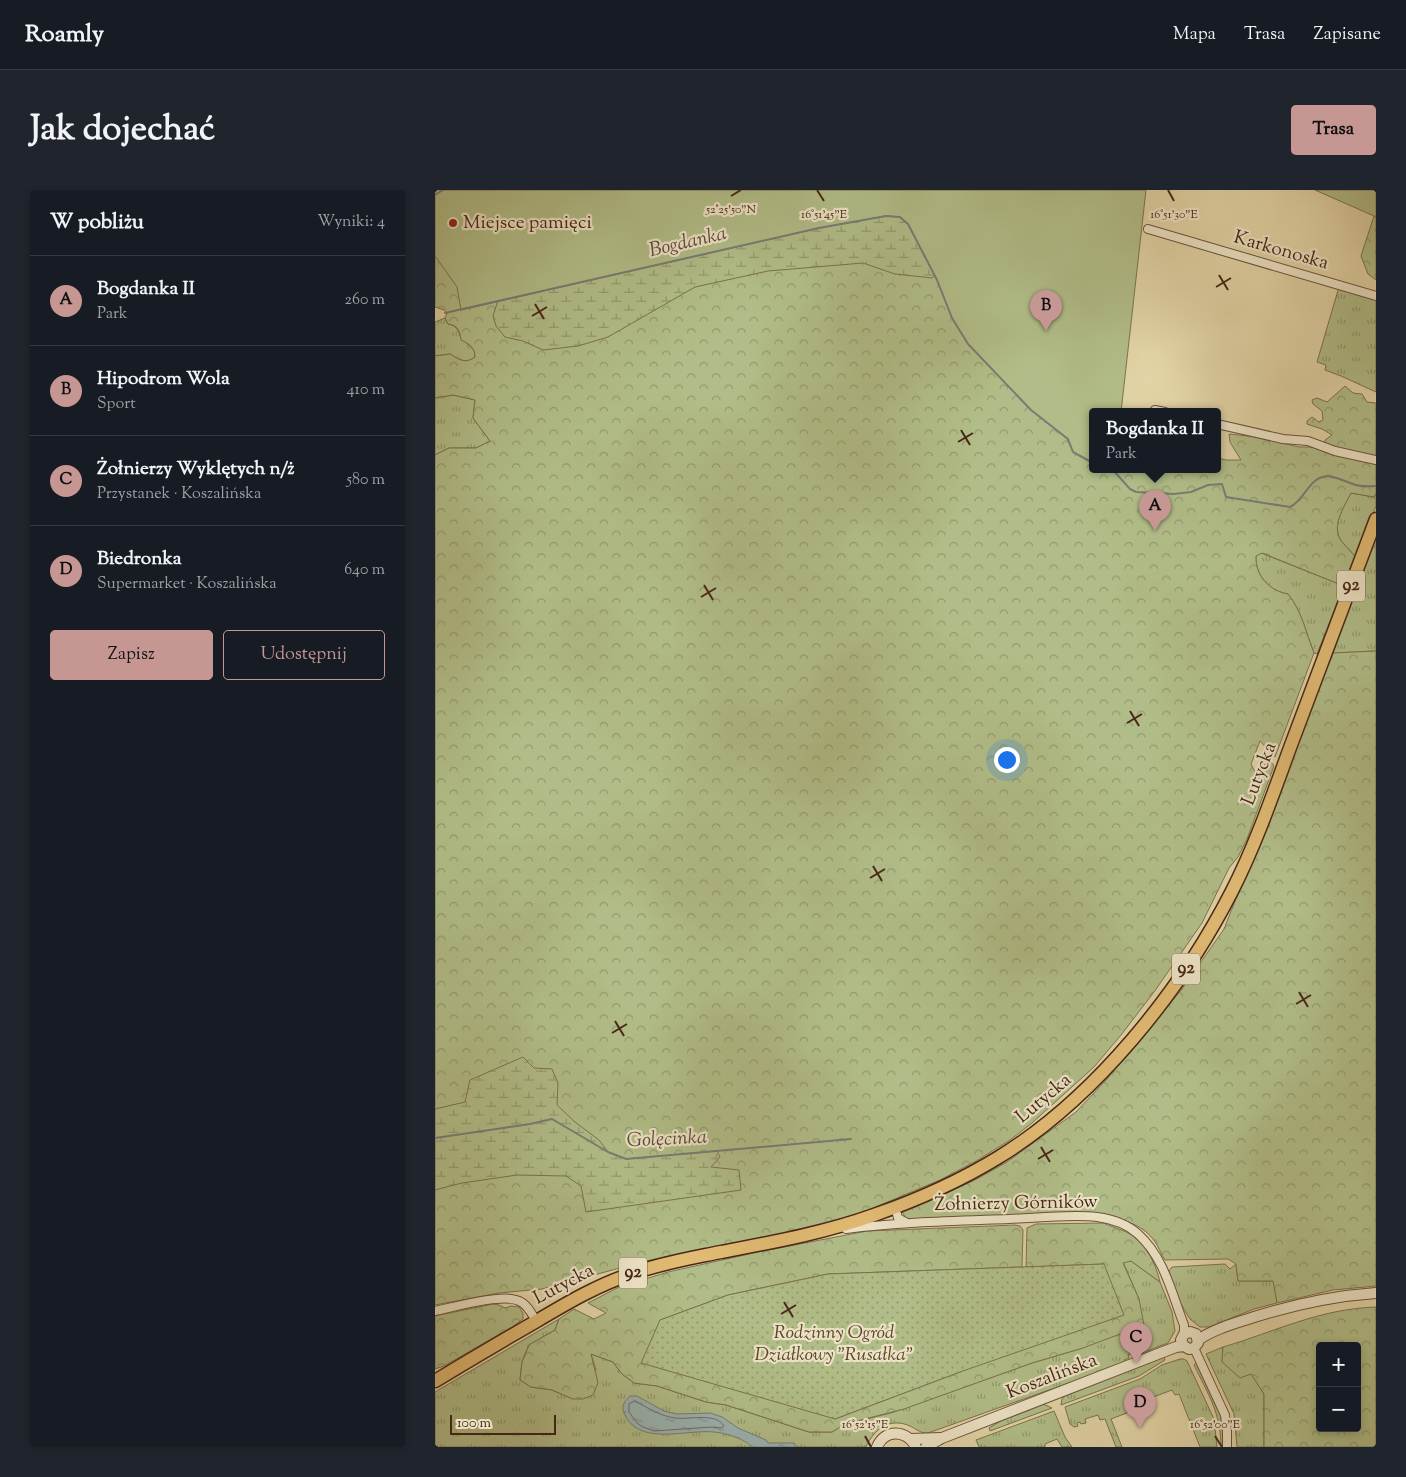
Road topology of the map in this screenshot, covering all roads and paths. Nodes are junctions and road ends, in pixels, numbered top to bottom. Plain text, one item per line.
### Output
1 (1148, 229) dead end
2 (1376, 296) edge
3 (1221, 425) edge
4 (1376, 460) edge
5 (1376, 519) edge
6 (895, 1207) junction
7 (907, 1223) junction
8 (809, 1234) junction
9 (1376, 1293) edge
10 (435, 1311) edge
11 (536, 1321) junction
12 (1190, 1339) junction
13 (435, 1382) edge
14 (942, 1438) junction
15 (914, 1443) edge
16 (877, 1447) edge
17 (926, 1447) edge
18 (1227, 1447) edge

1 - 2 street, Karkonoska
3 - 4 street
5 - 6 main road, Lutycka / 92
6 - 7 street
6 - 8 main road, Lutycka / 92
7 - 8 street, Żołnierzy Górników
7 - 12 street, Żołnierzy Górników
8 - 11 main road, Lutycka / 92
9 - 12 street, Koszalińska
10 - 11 street
11 - 13 main road, Lutycka / 92
12 - 14 street, Koszalińska
12 - 18 street, Żołnierzy Górników
14 - 15 street, Koszalińska
14 - 17 street, Koszalińska
15 - 16 street, Koszalińska

